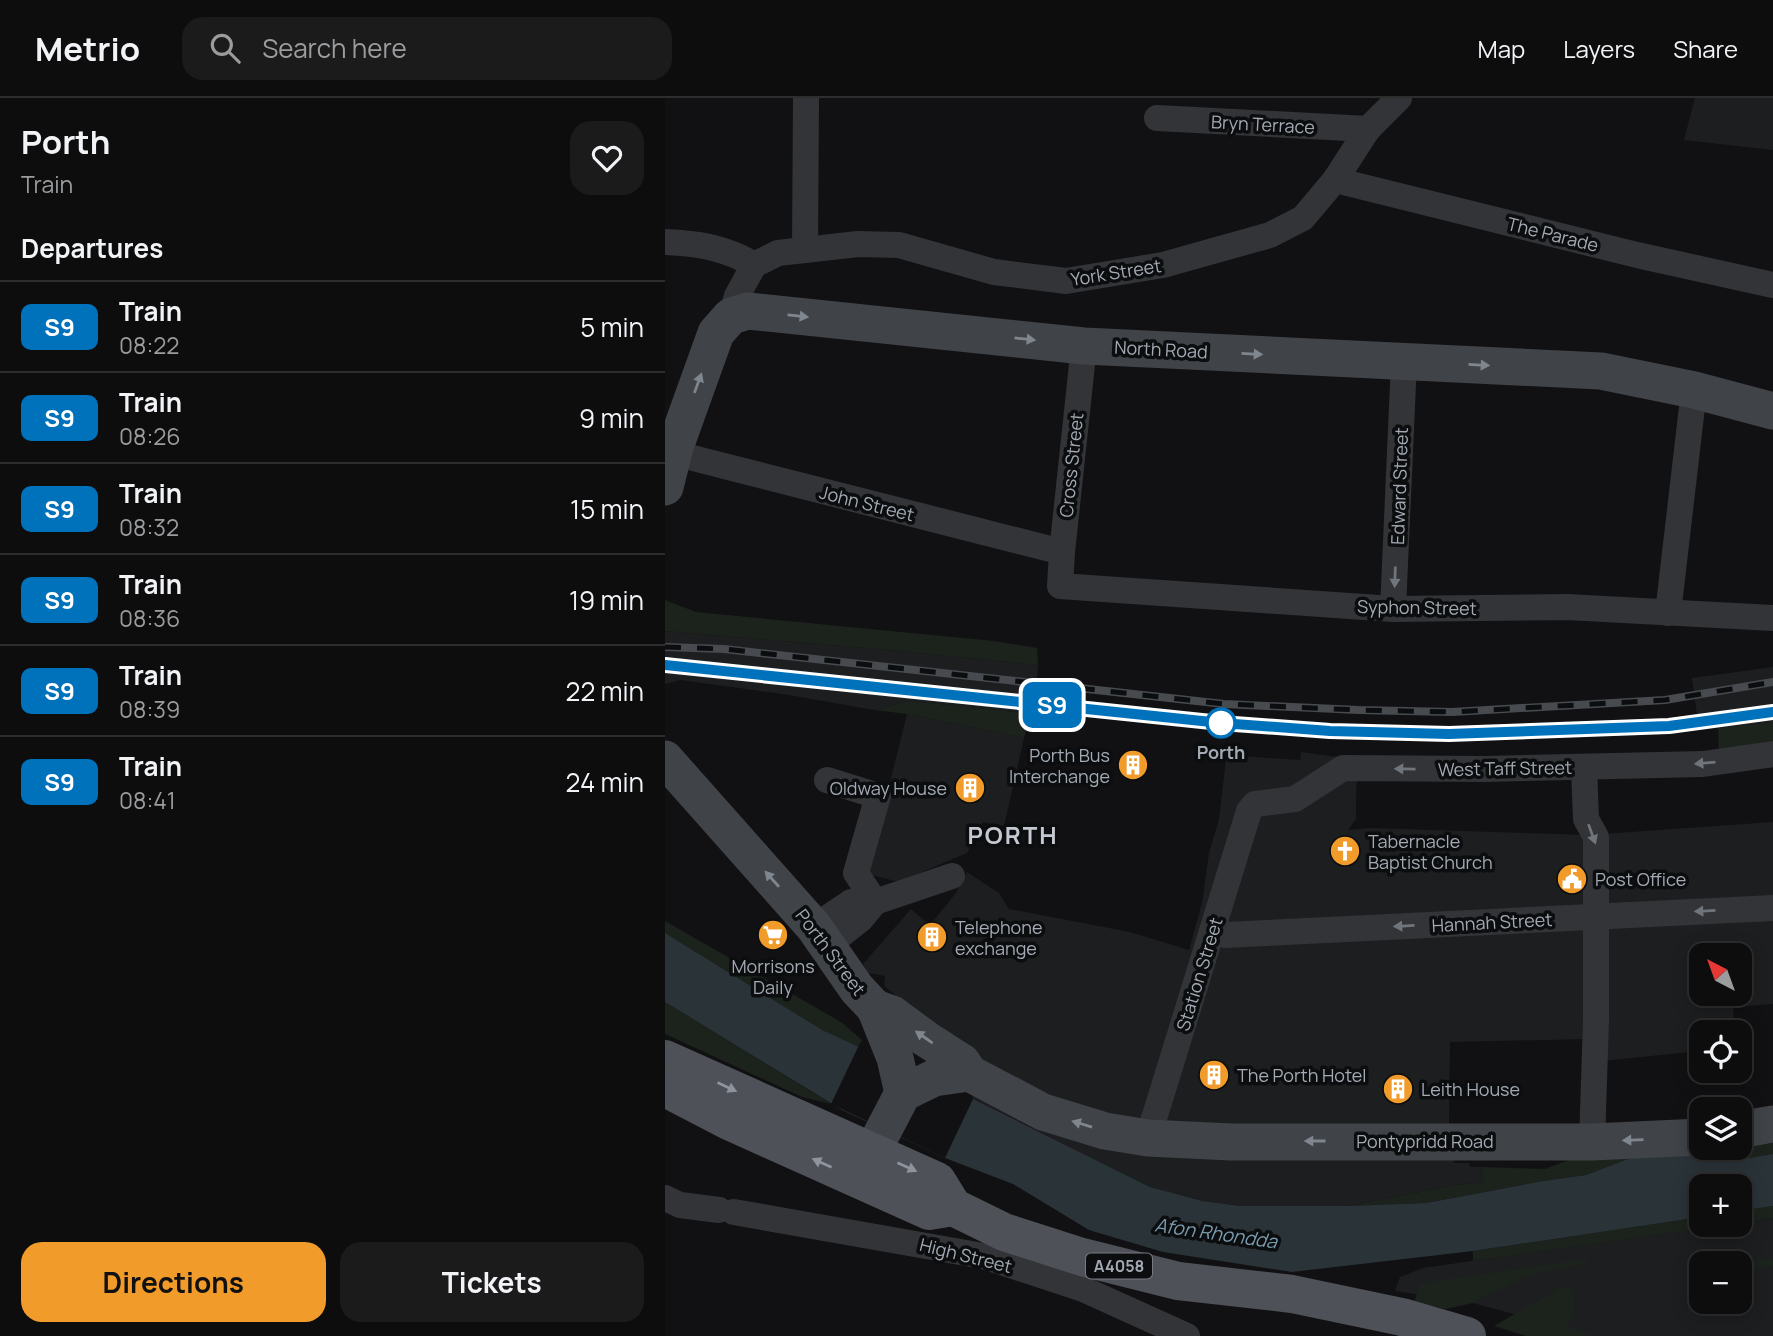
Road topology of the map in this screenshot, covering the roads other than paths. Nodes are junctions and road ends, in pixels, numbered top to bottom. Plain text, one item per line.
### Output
1 (806, 98) edge
2 (1399, 98) edge
3 (1157, 118) dead end
4 (1368, 129) junction
5 (1335, 180) junction
6 (665, 242) edge
7 (805, 249) junction
8 (754, 265) junction
9 (1773, 285) edge
10 (731, 316) junction
11 (1084, 345) junction
12 (1404, 362) junction
13 (1694, 390) junction
14 (1773, 411) edge
15 (670, 444) edge
16 (665, 487) edge
17 (1062, 552) junction
18 (1061, 586) joint
19 (1393, 609) junction
20 (1668, 613) junction
21 (1773, 618) edge
22 (1773, 754) edge
23 (665, 759) edge
24 (1584, 767) junction
25 (827, 780) dead end
26 (1249, 811) joint
27 (952, 876) dead end
28 (875, 902) junction
29 (1773, 908) edge
30 (1596, 917) junction
31 (1212, 933) junction
32 (821, 936) junction
33 (875, 1008) junction
34 (665, 1059) edge
35 (935, 1081) junction
36 (665, 1088) edge
37 (1773, 1124) edge
38 (1752, 1128) edge
39 (1148, 1138) junction
40 (1689, 1138) edge
41 (1592, 1142) junction
42 (871, 1153) junction
43 (665, 1198) edge
44 (1187, 1336) edge
45 (1467, 1336) edge

1 - 7 street
2 - 4 street, York Street
3 - 4 street, Bryn Terrace
4 - 5 street, York Street
5 - 7 street, York Street
5 - 9 street, The Parade
6 - 8 street
7 - 8 street, York Street
8 - 10 street
10 -> 11 main road, North Road
15 -> 10 main road
11 -> 12 main road, North Road
11 - 17 street, Cross Street
12 -> 13 main road, North Road
12 -> 19 street, Edward Street
13 - 14 main road, North Road
13 - 20 street
15 - 16 main road
15 - 17 street, John Street
17 - 18 street, Cross Street
18 - 19 street, Syphon Street
19 - 20 street, Syphon Street
20 - 21 street, Syphon Street
22 -> 24 street, West Taff Street
32 -> 23 main road, Porth Street
24 -> 26 street, West Taff Street
24 -> 30 street
25 - 28 street
26 - 31 street, Station Street
27 - 28 street
28 - 32 street
29 -> 30 street, Hannah Street
30 -> 31 street, Hannah Street
30 - 41 street
31 - 39 street, Station Street
32 - 33 main road, Porth Street
33 - 35 main road
35 -> 33 main road, Porth Street
34 -> 42 main road, A4058
39 -> 35 main road, Porth Street
35 - 42 main road
42 -> 36 main road, A4058
37 - 38 main road
41 -> 39 main road, Pontypridd Road
40 -> 41 main road, Pontypridd Road
42 - 45 main road, A4058
43 - 44 street, High Street

